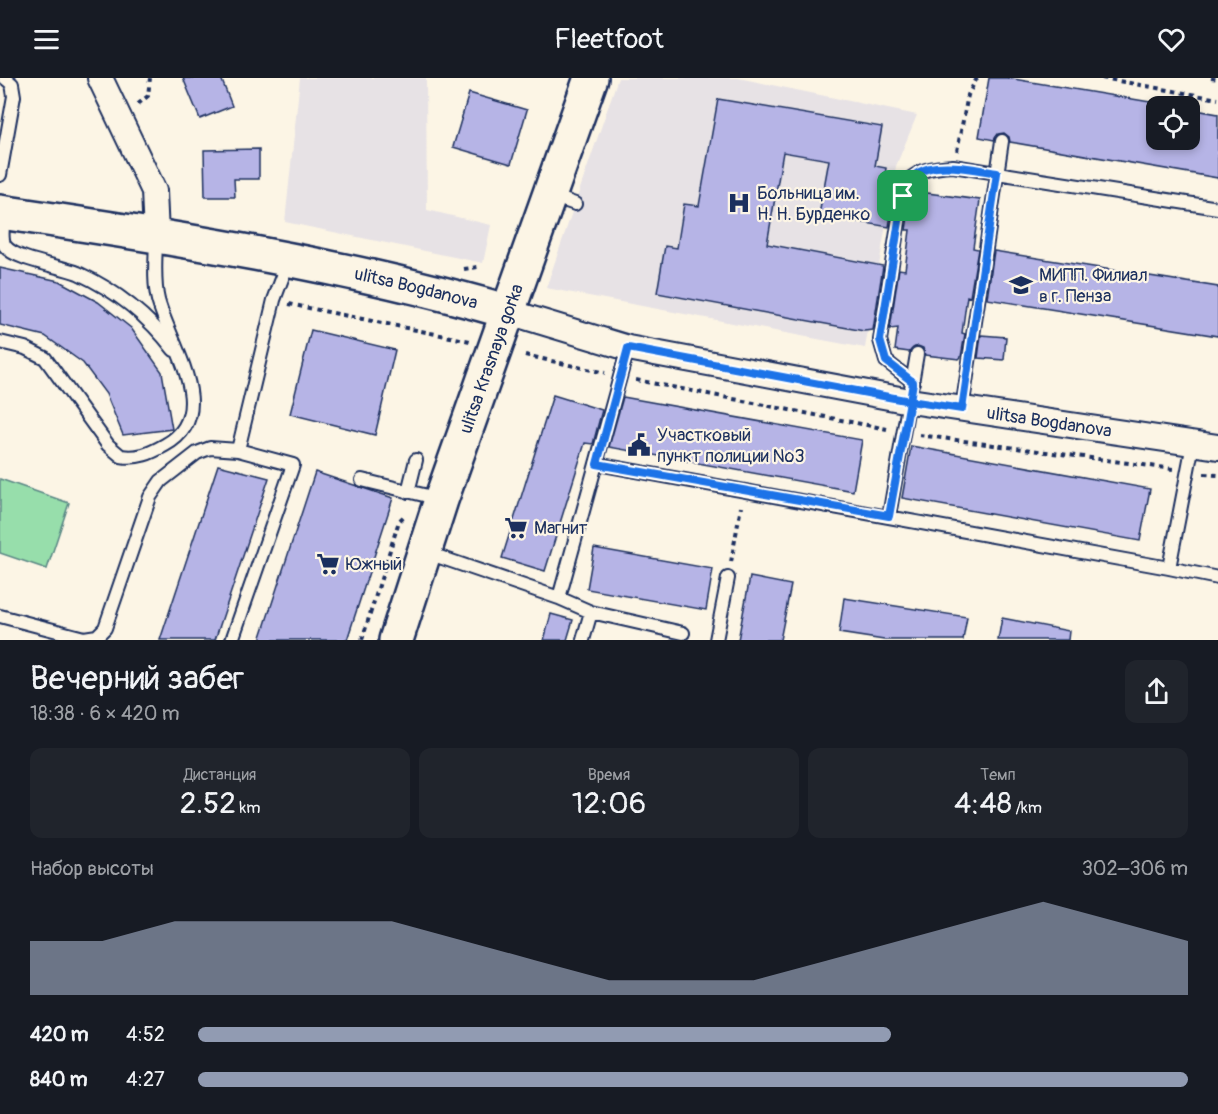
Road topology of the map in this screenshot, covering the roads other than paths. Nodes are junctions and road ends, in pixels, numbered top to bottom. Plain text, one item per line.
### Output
1 (5, 78) edge
2 (100, 78) edge
3 (591, 78) edge
4 (1002, 141) dead end
5 (997, 173) junction
6 (0, 175) edge
7 (1218, 208) edge
8 (2, 212) edge
9 (156, 235) junction
10 (289, 260) junction
11 (509, 312) junction
12 (0, 342) edge
13 (628, 348) junction
14 (917, 354) dead end
15 (182, 361) junction
16 (912, 391) junction
17 (962, 409) junction
18 (1193, 444) junction
19 (1218, 447) edge
20 (238, 450) junction
21 (416, 460) dead end
22 (597, 464) junction
23 (362, 480) dead end
24 (408, 492) junction
25 (441, 500) junction
26 (889, 516) junction
27 (424, 551) junction
28 (1169, 568) junction
29 (728, 578) road end
30 (1218, 578) edge
31 (559, 598) junction
32 (591, 612) junction
33 (0, 616) edge
34 (683, 633) dead end
35 (232, 640) edge
36 (396, 640) edge
37 (583, 640) edge
38 (716, 640) edge

1 - 6 lane
2 - 9 street
3 - 11 main road, ulitsa Krasnaya gorka
4 - 5 lane
5 - 7 lane
5 - 16 lane
5 - 17 lane
8 - 9 main road, ulitsa Bogdanova
8 - 15 lane
9 - 10 main road, ulitsa Bogdanova
9 - 15 lane
10 - 11 main road, ulitsa Bogdanova
10 - 20 lane
11 - 13 street, ulitsa Bogdanova
11 - 25 main road, ulitsa Krasnaya gorka
12 - 15 lane
13 - 16 street, ulitsa Bogdanova
13 - 22 lane
14 - 16 lane
16 - 17 street, ulitsa Bogdanova
16 - 26 lane
17 - 18 street, ulitsa Bogdanova
18 - 19 street, ulitsa Bogdanova
18 - 28 lane
20 - 33 lane
20 - 35 lane
21 - 24 lane
22 - 26 lane
22 - 31 lane
23 - 24 lane
24 - 25 lane
25 - 27 main road, ulitsa Krasnaya gorka
26 - 28 lane
27 - 31 lane
27 - 36 main road, ulitsa Krasnaya gorka
28 - 30 lane
29 - 38 lane
31 - 32 lane
32 - 34 lane
32 - 37 lane

